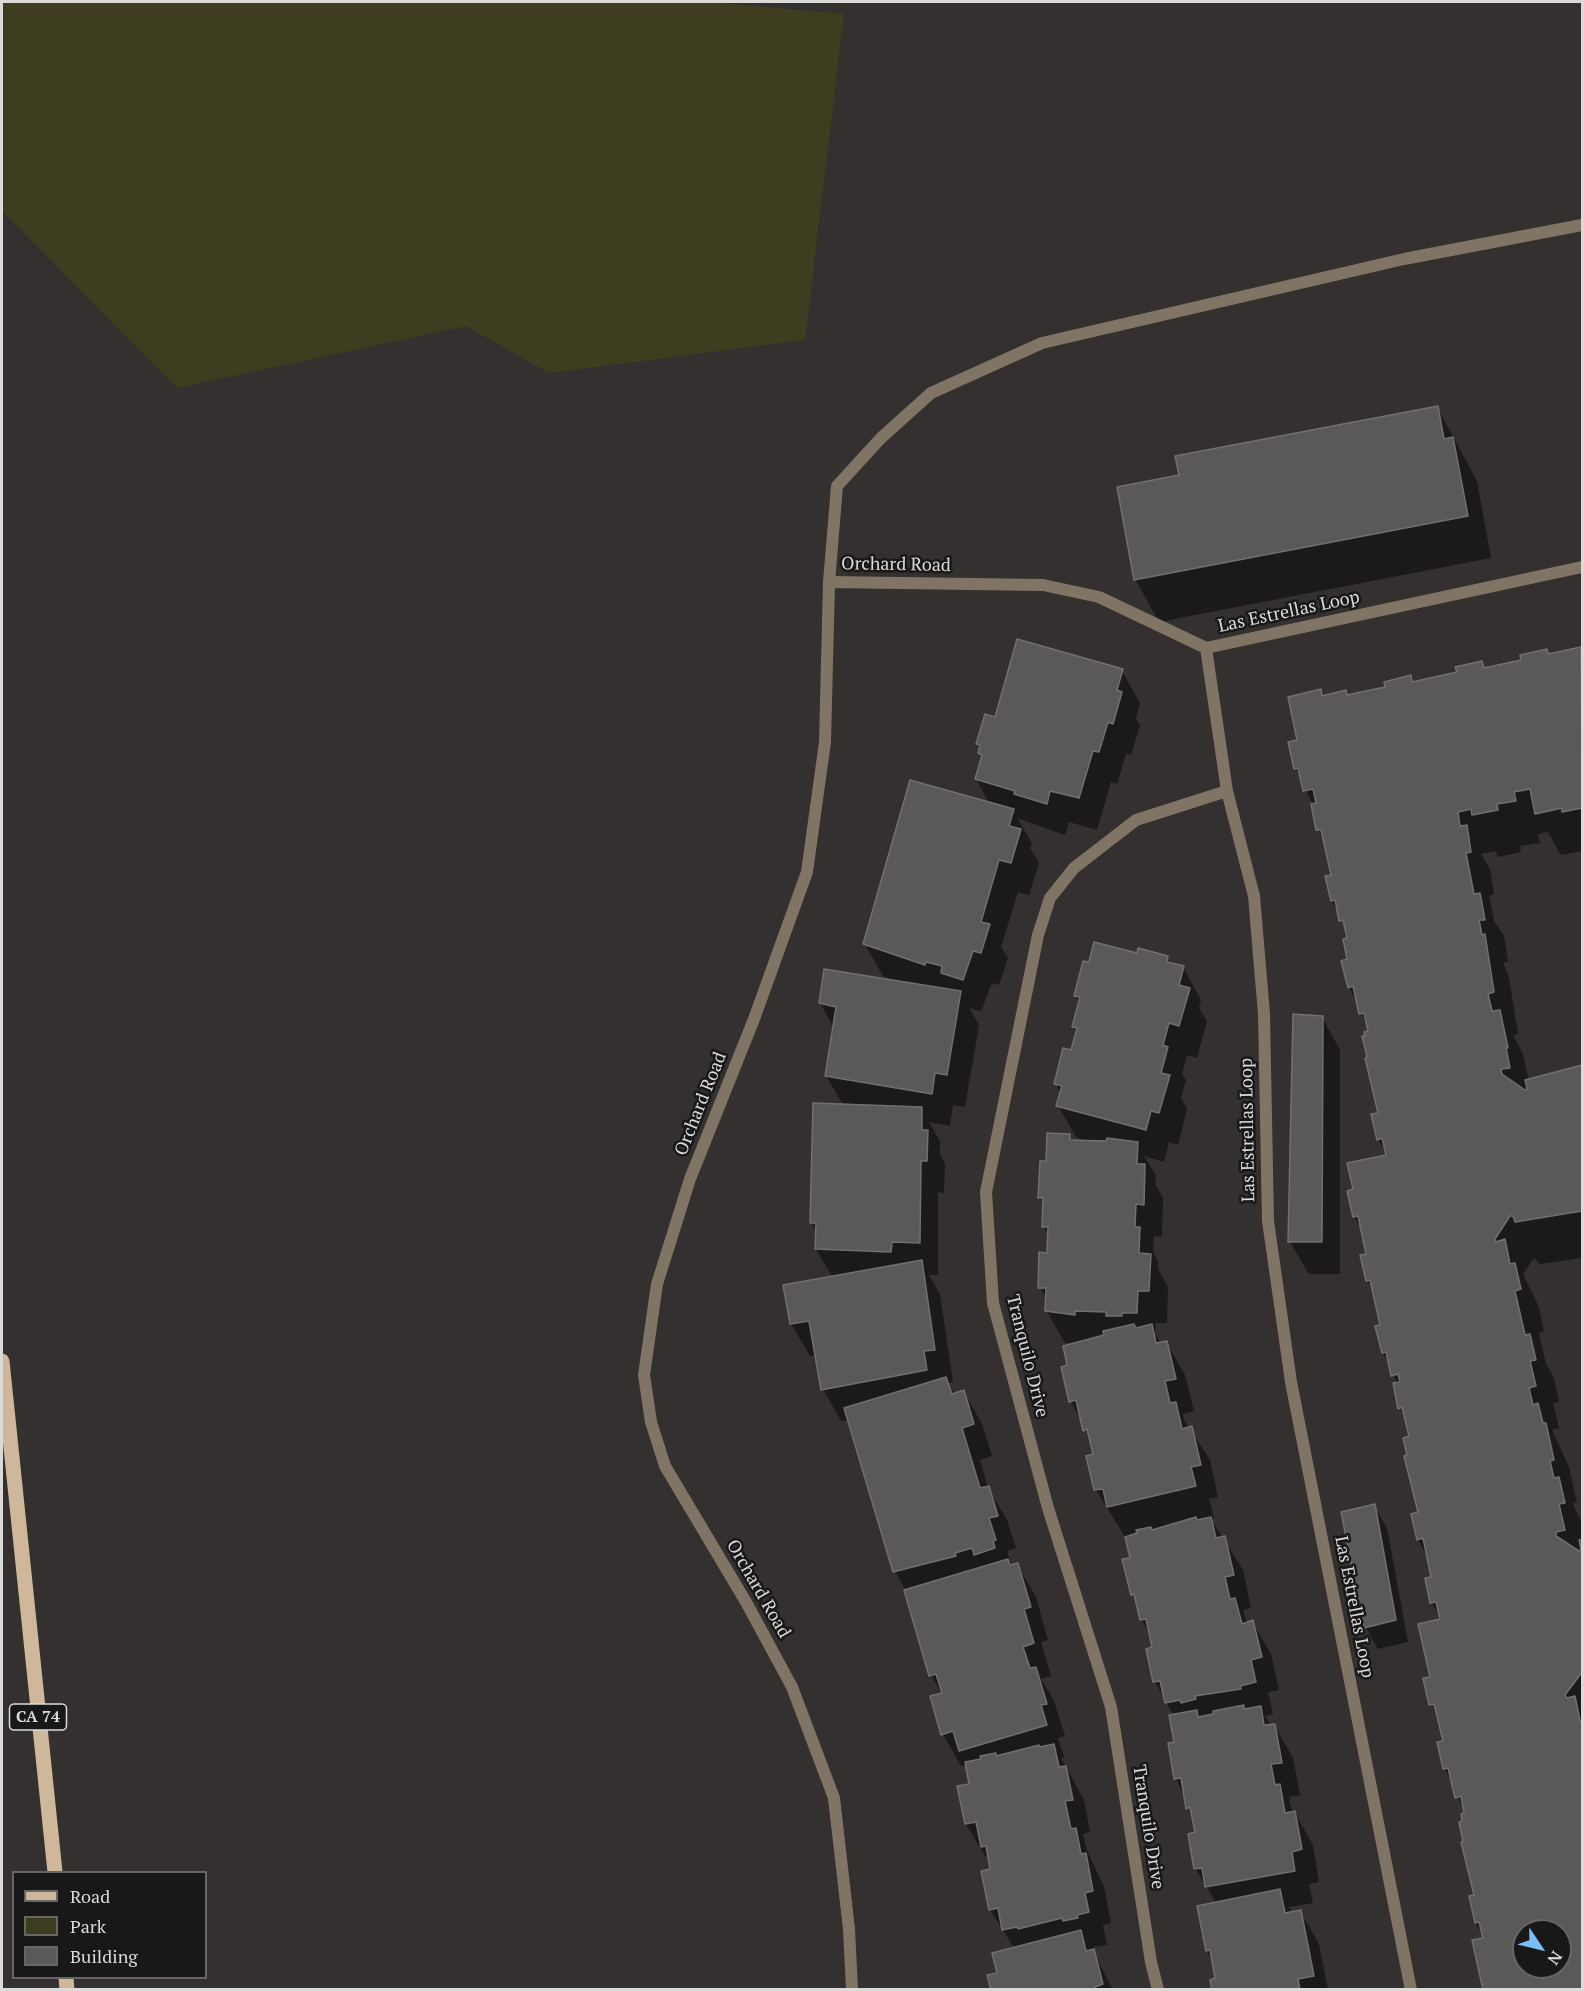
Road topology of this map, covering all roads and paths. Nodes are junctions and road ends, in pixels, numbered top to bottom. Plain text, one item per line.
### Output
1 (1582, 225) edge
2 (1582, 567) edge
3 (829, 582) junction
4 (1206, 648) junction
5 (1227, 791) junction
6 (2, 1361) edge
7 (55, 1871) edge
8 (852, 1989) edge
9 (1158, 1989) edge
10 (1411, 1989) edge

1 - 3 street
2 - 4 street, Las Estrellas Loop
3 - 4 street, Orchard Road
3 - 8 street, Orchard Road
4 - 5 street, Las Estrellas Loop
5 - 9 street, Tranquilo Drive
5 - 10 street, Las Estrellas Loop
6 - 7 main road, CA 74

